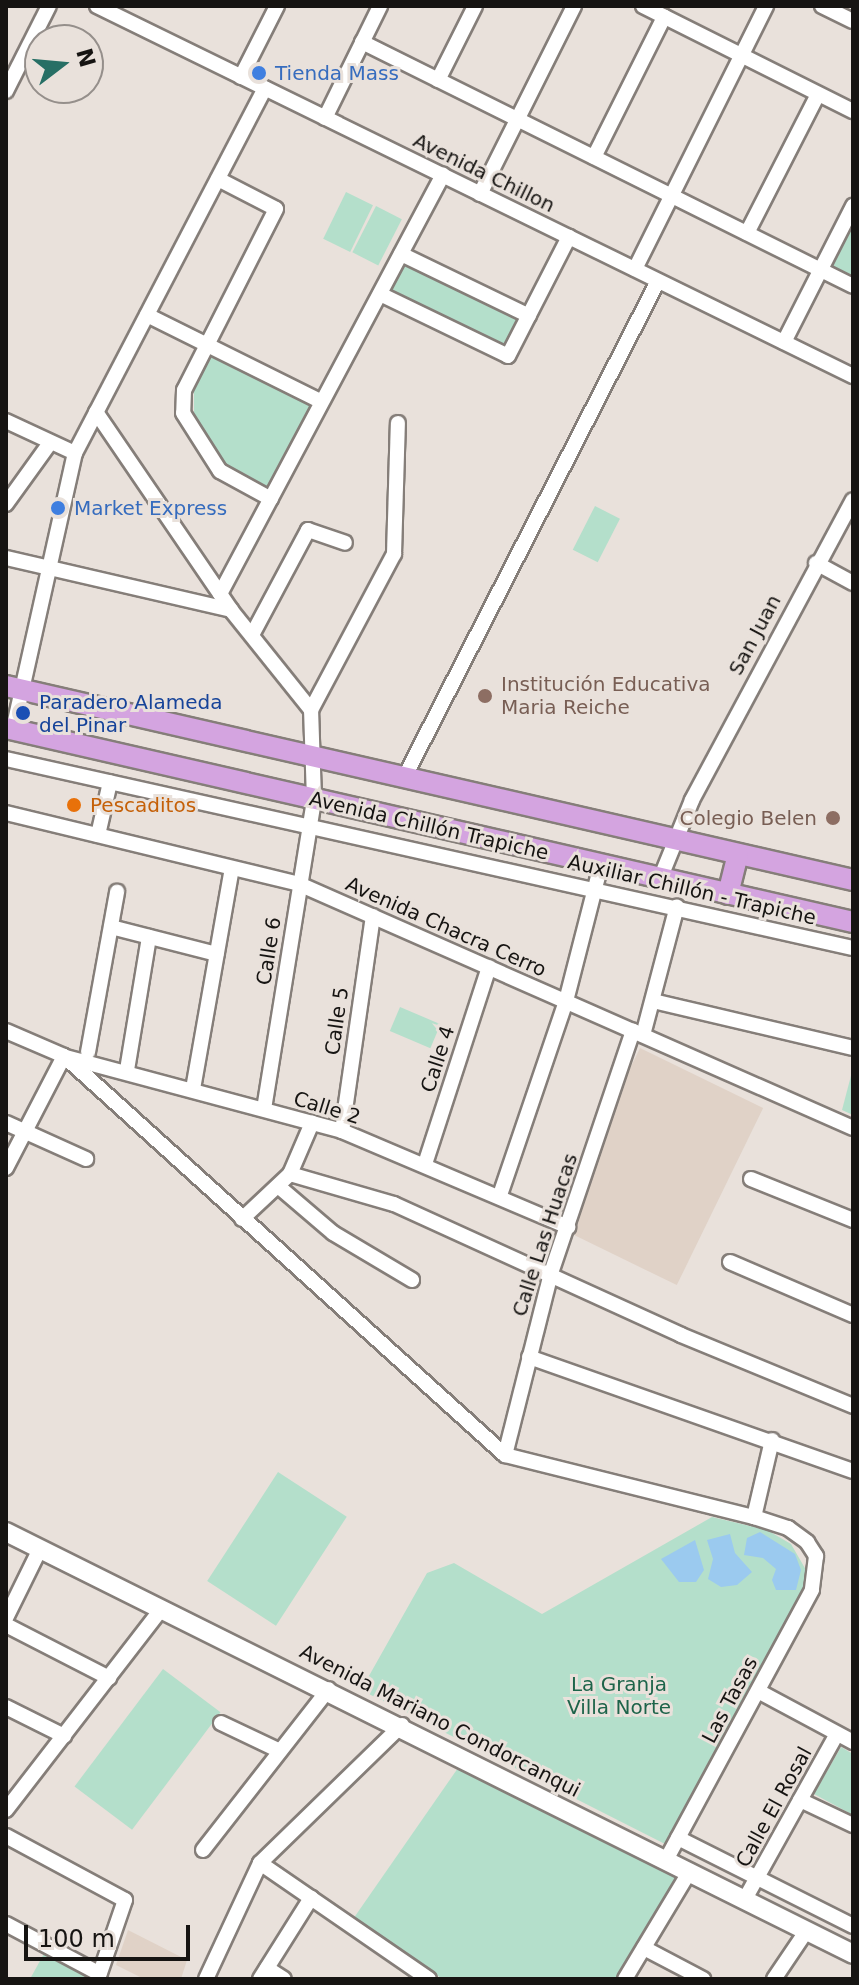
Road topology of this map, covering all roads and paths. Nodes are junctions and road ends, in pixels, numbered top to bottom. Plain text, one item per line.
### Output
1 (49, 6) edge
2 (97, 6) edge
3 (277, 6) edge
4 (380, 6) edge
5 (475, 6) edge
6 (574, 6) edge
7 (643, 6) edge
8 (766, 6) edge
9 (822, 6) edge
10 (664, 17) junction
11 (853, 21) edge
12 (362, 42) junction
13 (741, 55) junction
14 (10, 71) edge
15 (241, 77) junction
16 (438, 80) junction
17 (265, 88) junction
18 (6, 91) edge
19 (818, 94) junction
20 (853, 111) edge
21 (325, 118) junction
22 (518, 119) junction
23 (594, 157) junction
24 (443, 175) junction
25 (218, 179) junction
26 (480, 194) junction
27 (671, 196) junction
28 (853, 206) edge
29 (747, 233) junction
30 (569, 237) junction
31 (401, 254) junction
32 (635, 269) junction
33 (820, 270) junction
34 (658, 281) junction
35 (853, 286) edge
36 (380, 294) junction
37 (147, 315) junction
38 (529, 316) junction
39 (784, 342) junction
40 (206, 344) junction
41 (853, 376) edge
42 (322, 402) junction
43 (96, 412) junction
44 (6, 421) edge
45 (398, 423) dead end
46 (50, 443) junction
47 (75, 453) junction
48 (13, 484) edge
49 (271, 499) junction
50 (6, 504) edge
51 (851, 509) edge
52 (345, 543) dead end
53 (6, 558) edge
54 (816, 563) junction
55 (50, 567) junction
56 (853, 583) edge
57 (220, 594) junction
58 (231, 610) junction
59 (252, 635) junction
60 (14, 688) edge
61 (311, 710) junction
62 (9, 729) edge
63 (312, 756) junction
64 (6, 759) edge
65 (404, 778) junction
66 (110, 782) junction
67 (314, 799) junction
68 (6, 813) edge
69 (310, 827) junction
70 (98, 835) junction
71 (674, 839) junction
72 (738, 854) junction
73 (601, 865) junction
74 (232, 868) junction
75 (660, 879) junction
76 (853, 880) edge
77 (299, 884) junction
78 (595, 888) junction
79 (117, 892) dead end
80 (728, 894) junction
81 (677, 906) junction
82 (373, 916) junction
83 (853, 922) edge
84 (111, 927) junction
85 (149, 937) junction
86 (853, 948) edge
87 (217, 954) junction
88 (489, 967) junction
89 (566, 1001) junction
90 (653, 1001) junction
91 (6, 1031) edge
92 (638, 1033) junction
93 (853, 1048) edge
94 (88, 1052) dead end
95 (64, 1056) junction
96 (127, 1070) junction
97 (193, 1089) junction
98 (264, 1109) junction
99 (6, 1123) edge
100 (312, 1123) junction
101 (853, 1128) edge
102 (25, 1131) junction
103 (342, 1131) junction
104 (86, 1159) dead end
105 (425, 1164) junction
106 (6, 1168) edge
107 (290, 1174) junction
108 (751, 1179) dead end
109 (278, 1186) junction
110 (500, 1195) junction
111 (242, 1219) junction
112 (853, 1220) edge
113 (568, 1227) junction
114 (730, 1262) dead end
115 (551, 1273) junction
116 (412, 1280) dead end
117 (853, 1315) edge
118 (529, 1357) junction
119 (853, 1406) edge
120 (772, 1440) junction
121 (505, 1455) junction
122 (853, 1471) edge
123 (754, 1517) junction
124 (6, 1532) edge
125 (40, 1549) junction
126 (162, 1608) junction
127 (6, 1618) edge
128 (6, 1625) edge
129 (109, 1678) junction
130 (329, 1689) junction
131 (758, 1691) junction
132 (6, 1707) edge
133 (221, 1723) dead end
134 (402, 1725) junction
135 (837, 1734) junction
136 (64, 1736) junction
137 (853, 1742) edge
138 (280, 1751) junction
139 (6, 1784) edge
140 (21, 1791) junction
141 (800, 1800) junction
142 (6, 1810) edge
143 (853, 1825) edge
144 (6, 1836) edge
145 (678, 1838) junction
146 (203, 1850) dead end
147 (666, 1860) junction
148 (260, 1863) junction
149 (690, 1871) junction
150 (757, 1878) junction
151 (311, 1898) junction
152 (745, 1899) junction
153 (6, 1924) edge
154 (853, 1926) edge
155 (807, 1930) junction
156 (644, 1948) junction
157 (853, 1954) edge
158 (263, 1974) edge
159 (99, 1977) edge
160 (206, 1979) edge
161 (284, 1979) edge
162 (429, 1979) edge
163 (625, 1979) edge
164 (703, 1979) edge
165 (774, 1979) edge

1 - 14 street
2 - 15 street, Avenida Chillon
3 - 15 street
4 - 12 street
5 - 16 street
6 - 22 street
7 - 10 street
8 - 13 street
9 - 11 street
10 - 13 street
10 - 23 street
12 - 16 street
12 - 21 street
13 - 19 street
13 - 27 street
14 - 18 street
15 - 17 street, Avenida Chillon
16 - 22 street
17 - 21 street, Avenida Chillon
17 - 25 street
19 - 20 street
19 - 29 street
21 - 24 street, Avenida Chillon
22 - 23 street
22 - 26 street
23 - 27 street
24 - 26 street, Avenida Chillon
24 - 31 street
25 - 37 street
25 - 40 street
26 - 30 street, Avenida Chillon
27 - 29 street
27 - 32 street
28 - 33 street
29 - 33 street
30 - 32 street, Avenida Chillon
30 - 38 street
31 - 36 street
31 - 38 street
32 - 34 street, Avenida Chillon
33 - 35 street
33 - 39 street
34 - 39 street, Avenida Chillon
34 - 65 street
36 - 38 street
36 - 42 street
37 - 40 street
37 - 43 street
39 - 41 street, Avenida Chillon
40 - 42 street
40 - 49 street
42 - 49 street
43 - 47 street
43 - 57 street
44 - 46 street
45 - 61 street
46 - 47 street
46 - 48 street
47 - 55 street
48 - 50 street
49 - 57 street
51 - 54 street, San Juan
52 - 59 street
53 - 55 street
54 - 56 street
54 - 71 street, San Juan
55 - 58 street
55 - 60 street
57 - 58 street
58 - 59 street
59 - 61 street
60 - 62 street
60 - 63 main road, Avenida Chillón Trapiche
61 - 63 street, Calle 6
62 - 67 main road, Avenida Chillón Trapiche
63 - 65 main road, Avenida Chillón Trapiche
63 - 67 street, Calle 6
64 - 66 street, Auxiliar Chillón - Trapiche
65 - 71 main road, Avenida Chillón Trapiche
66 - 69 street, Auxiliar Chillón - Trapiche
66 - 70 street
67 - 69 street, Calle 6
67 - 73 main road, Avenida Chillón Trapiche
68 - 70 street, Avenida Chacra Cerro
69 - 77 street, Calle 6
69 - 78 street, Auxiliar Chillón - Trapiche
70 - 74 street, Avenida Chacra Cerro
71 - 72 main road, Avenida Chillón Trapiche
71 - 75 street, San Juan
72 - 76 main road, Avenida Chillón Trapiche
72 - 80 main road
73 - 75 main road, Avenida Chillón Trapiche
73 - 78 street
74 - 77 street, Avenida Chacra Cerro
74 - 87 street
75 - 80 main road, Avenida Chillón Trapiche
77 - 82 street, Avenida Chacra Cerro
77 - 98 street, Calle 6
78 - 81 street, Auxiliar Chillón - Trapiche
78 - 89 street
79 - 84 street
80 - 83 main road, Avenida Chillón Trapiche
81 - 86 street, Auxiliar Chillón - Trapiche
81 - 90 street, Calle Las Huacas
82 - 88 street, Avenida Chacra Cerro
82 - 103 street, Calle 5
84 - 85 street
84 - 94 street
85 - 87 street
85 - 96 street
87 - 97 street
88 - 89 street, Avenida Chacra Cerro
88 - 105 street, Calle 4
89 - 92 street, Avenida Chacra Cerro
89 - 110 street
90 - 92 street, Calle Las Huacas
90 - 93 street
91 - 95 street
92 - 101 street, Avenida Chacra Cerro
92 - 113 street, Calle Las Huacas
95 - 96 street, Calle 2
95 - 102 street
95 - 111 street
96 - 97 street, Calle 2
97 - 98 street, Calle 2
98 - 100 street, Calle 2
99 - 102 street
100 - 103 street, Calle 2
100 - 107 street
102 - 104 street
102 - 106 street
103 - 105 street, Calle 2
105 - 110 street, Calle 2
107 - 109 street
107 - 115 street
108 - 112 street
109 - 111 street
109 - 116 street
110 - 113 street, Calle 2
111 - 121 street
113 - 115 street, Calle Las Huacas
114 - 117 street
115 - 118 street, Calle Las Huacas
115 - 119 street
118 - 120 street
118 - 121 street, Calle Las Huacas
120 - 122 street
120 - 123 street
121 - 123 street
123 - 131 street, Las Tasas
124 - 125 street, Avenida Mariano Condorcanqui
125 - 126 street, Avenida Mariano Condorcanqui
125 - 127 street
126 - 129 street
126 - 130 street, Avenida Mariano Condorcanqui
128 - 129 street
129 - 136 street
130 - 134 street, Avenida Mariano Condorcanqui
130 - 138 street
131 - 135 street
131 - 145 street, Las Tasas
132 - 136 street
133 - 138 street
134 - 147 street, Avenida Mariano Condorcanqui
134 - 148 street
135 - 137 street
135 - 141 street, Calle El Rosal
136 - 140 street
138 - 146 street
139 - 140 street
140 - 142 street
141 - 143 street
141 - 150 street, Calle El Rosal
144 - 159 street
145 - 147 street, Las Tasas
145 - 150 street
147 - 149 street, Avenida Mariano Condorcanqui
148 - 151 street
148 - 160 street
149 - 152 street, Avenida Mariano Condorcanqui
149 - 156 street
150 - 152 street, Calle El Rosal
150 - 154 street
151 - 158 street
151 - 162 street
152 - 155 street, Avenida Mariano Condorcanqui
153 - 159 street
155 - 157 street, Avenida Mariano Condorcanqui
155 - 165 street
156 - 163 street
156 - 164 street
158 - 161 street

